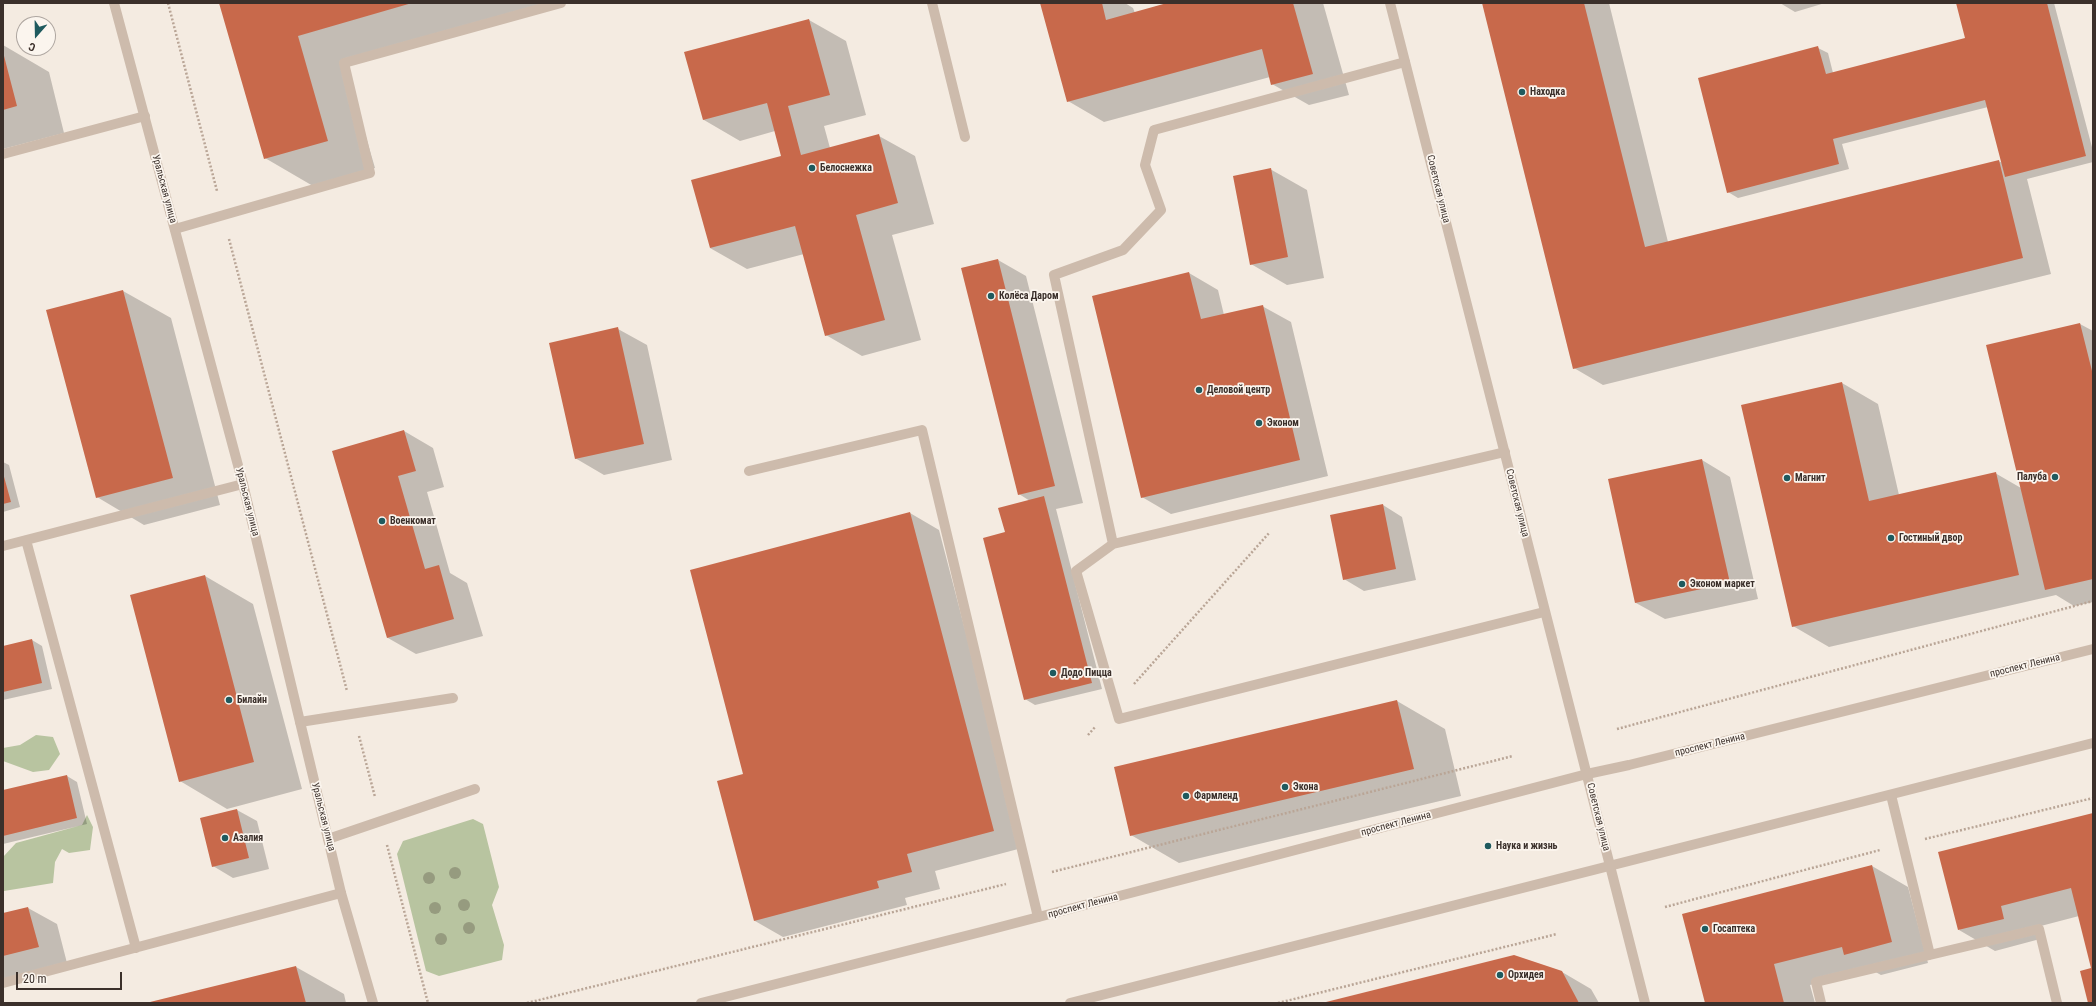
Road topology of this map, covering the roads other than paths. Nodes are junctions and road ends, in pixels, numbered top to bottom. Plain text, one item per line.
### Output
1 (114, 3) edge
2 (561, 3) edge
3 (932, 3) edge
4 (1390, 3) edge
5 (1405, 62) junction
6 (145, 116) junction
7 (965, 137) dead end
8 (3, 154) edge
9 (175, 229) junction
10 (1505, 452) junction
11 (748, 471) dead end
12 (243, 484) junction
13 (26, 540) junction
14 (1113, 544) junction
15 (3, 546) edge
16 (1544, 612) junction
17 (2093, 649) edge
18 (453, 698) dead end
19 (300, 722) junction
20 (2093, 743) edge
21 (1587, 774) junction
22 (475, 789) dead end
23 (1890, 795) junction
24 (328, 839) junction
25 (1610, 866) junction
26 (341, 893) junction
27 (1038, 918) junction
28 (136, 948) junction
29 (1930, 955) junction
30 (3, 983) edge
31 (1104, 999) edge
32 (373, 1003) edge
33 (700, 1003) edge
34 (1070, 1003) edge
35 (1645, 1003) edge
36 (1821, 1003) edge
37 (2057, 1003) edge

1 - 6 street, Уральская улица
2 - 9 street
3 - 7 street
4 - 5 street, Советская улица
5 - 10 street, Советская улица
5 - 14 street
6 - 8 street
6 - 9 street, Уральская улица
9 - 12 street, Уральская улица
10 - 14 street
10 - 16 street, Советская улица
11 - 27 street
12 - 13 street
12 - 19 street, Уральская улица
13 - 15 street
13 - 28 street
14 - 16 street
16 - 21 street, Советская улица
17 - 21 street, проспект Ленина
18 - 19 street
19 - 24 street, Уральская улица
20 - 23 street
21 - 25 street, Советская улица
21 - 27 street, проспект Ленина
22 - 24 street
23 - 25 street
23 - 29 street
24 - 26 street, Уральская улица
25 - 31 street
25 - 35 street, Советская улица
26 - 28 street
26 - 32 street, Уральская улица
27 - 33 street, проспект Ленина
28 - 30 street
29 - 36 street
29 - 37 street
31 - 34 street

